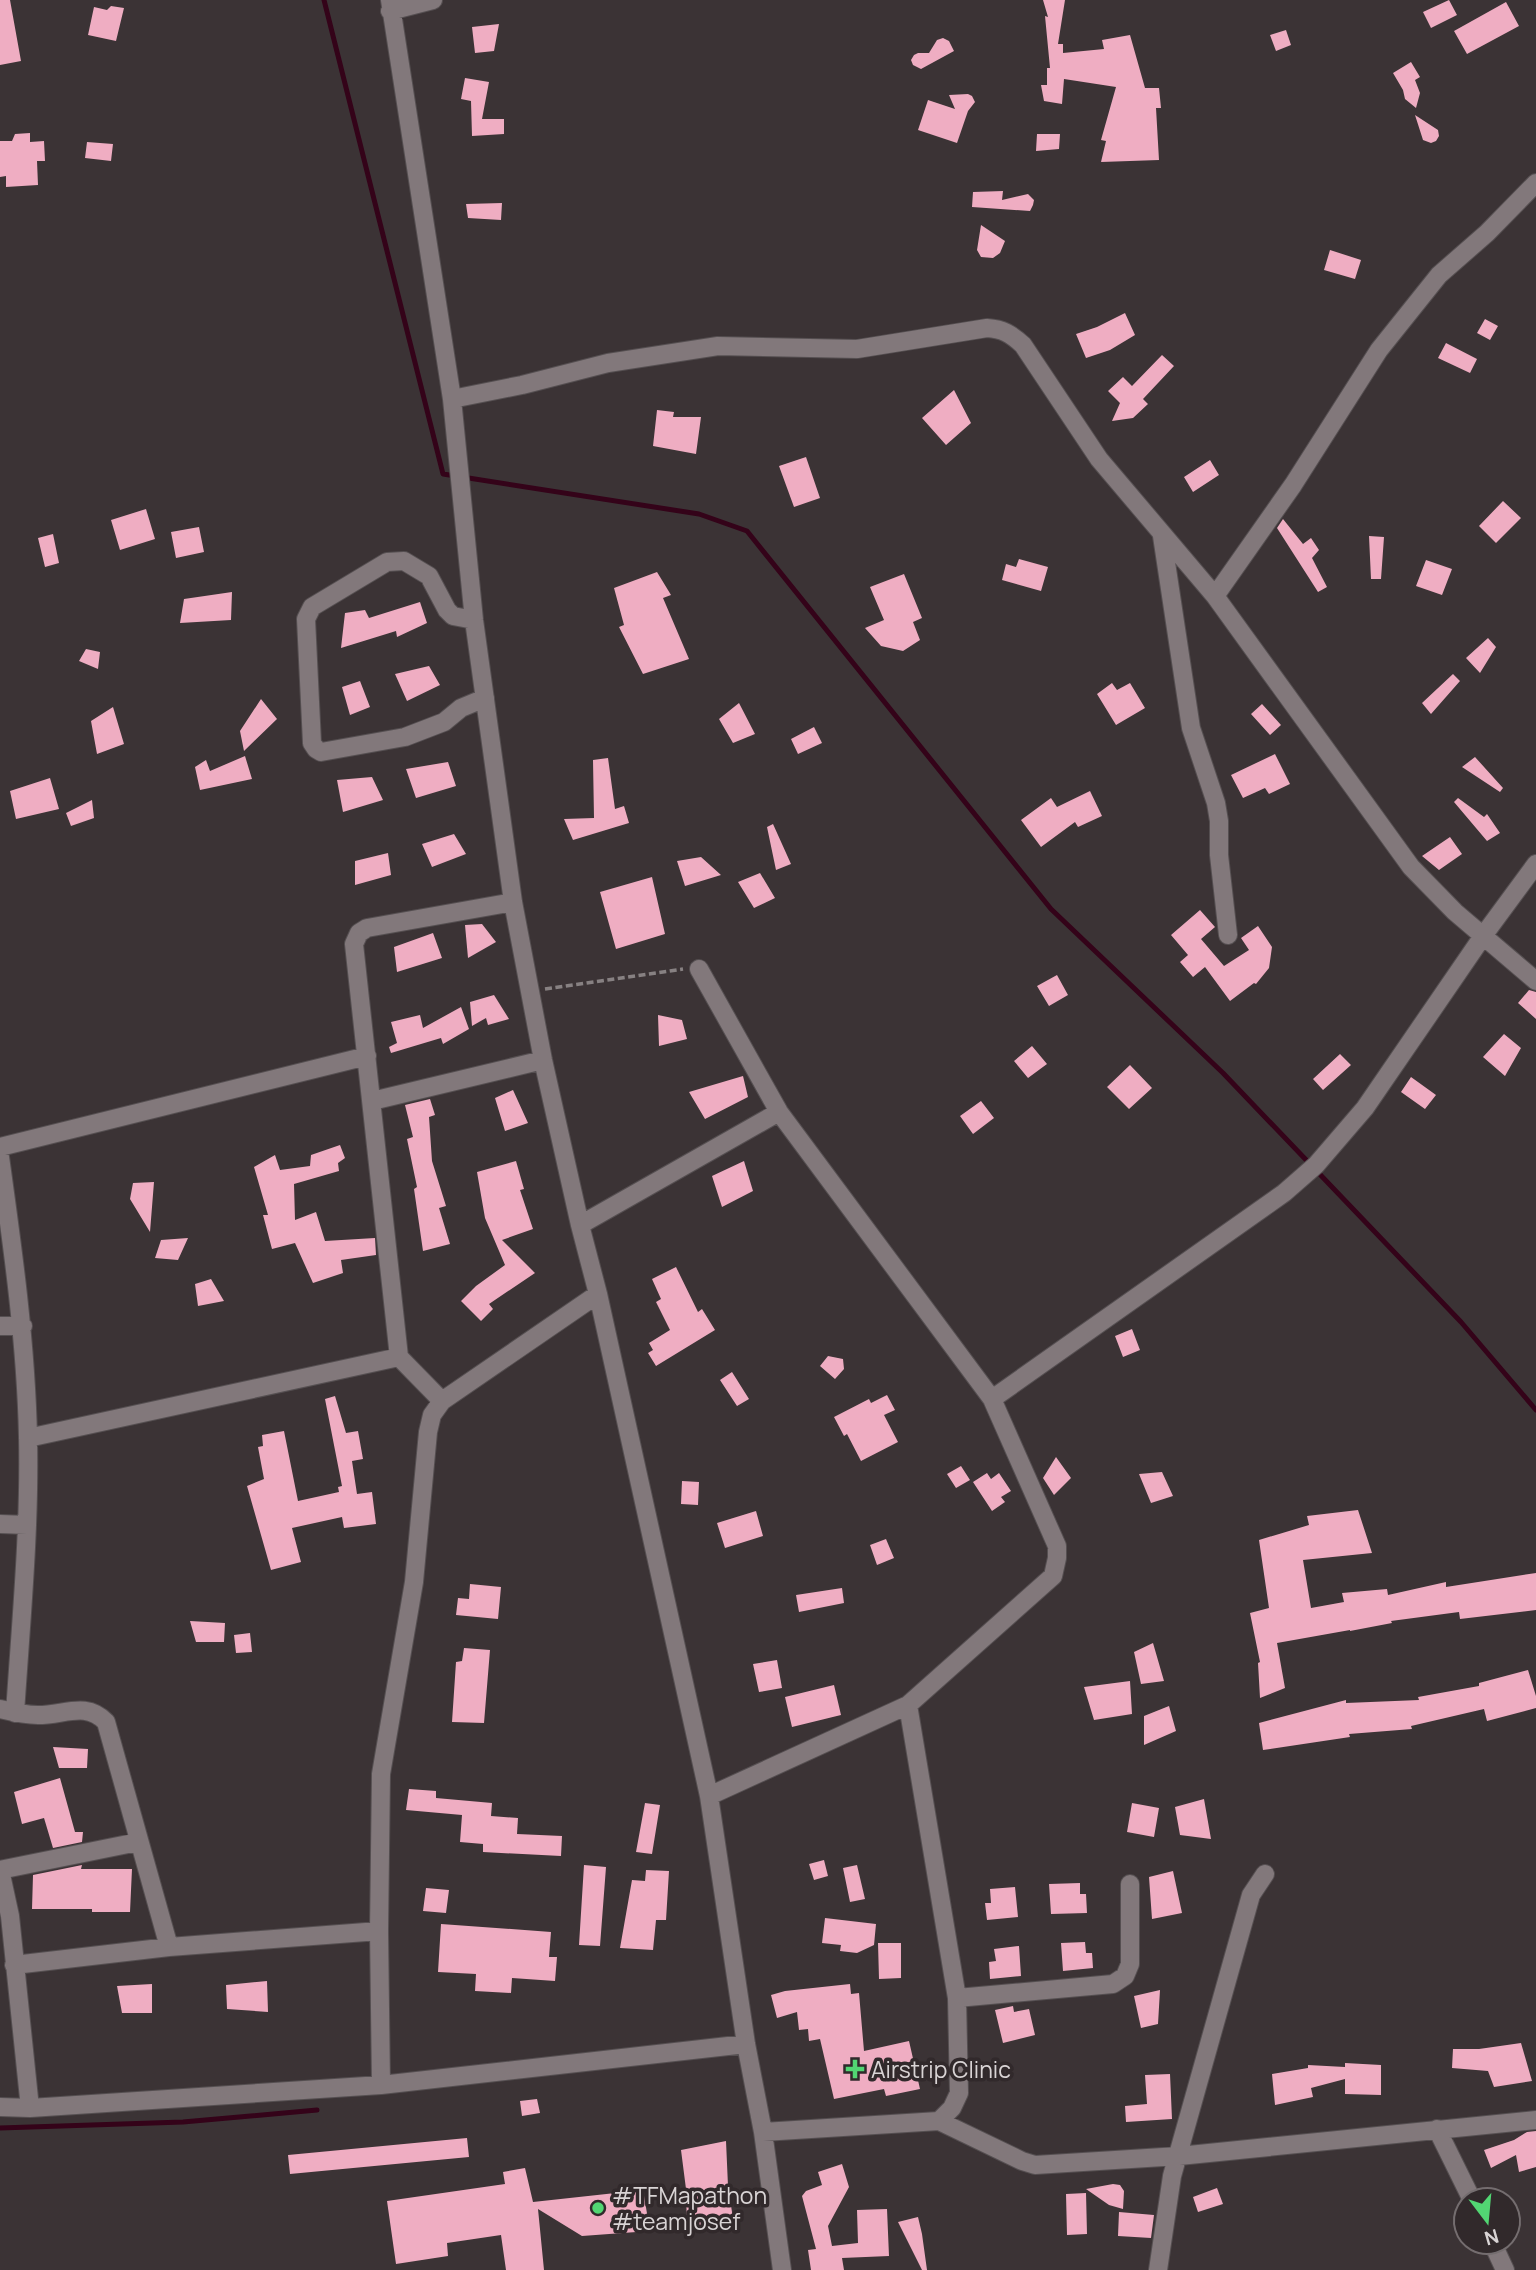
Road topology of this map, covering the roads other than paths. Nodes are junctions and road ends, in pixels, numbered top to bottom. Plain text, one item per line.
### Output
1 (433, 0) edge
2 (390, 5) edge
3 (1536, 183) edge
4 (452, 399) junction
5 (1162, 536) junction
6 (1214, 596) junction
7 (474, 620) junction
8 (485, 698) junction
9 (1536, 864) edge
10 (513, 902) junction
11 (1228, 934) dead end
12 (1483, 936) junction
13 (699, 969) road end
14 (1536, 981) edge
15 (367, 1056) junction
16 (544, 1060) junction
17 (372, 1101) junction
18 (779, 1112) junction
19 (0, 1147) edge
20 (0, 1157) edge
21 (580, 1225) junction
22 (598, 1294) junction
23 (0, 1326) edge
24 (23, 1326) junction
25 (399, 1357) junction
26 (992, 1399) junction
27 (442, 1401) junction
28 (28, 1438) junction
29 (0, 1524) edge
30 (27, 1525) junction
31 (908, 1705) junction
32 (8, 1711) edge
33 (709, 1796) junction
34 (138, 1842) junction
35 (0, 1870) edge
36 (1265, 1874) dead end
37 (1129, 1884) dead end
38 (379, 1931) junction
39 (169, 1947) junction
40 (14, 1965) junction
41 (957, 1998) junction
42 (746, 2045) junction
43 (381, 2085) junction
44 (0, 2107) edge
45 (30, 2108) junction
46 (1536, 2119) edge
47 (939, 2121) junction
48 (1437, 2129) junction
49 (764, 2132) junction
50 (1179, 2156) junction
51 (1465, 2186) edge
52 (782, 2270) edge
53 (1158, 2270) edge

1 - 2 street
2 - 4 street
3 - 6 street
4 - 5 street
4 - 7 street
5 - 6 street
5 - 11 street
6 - 12 street
7 - 8 street
7 - 8 street
8 - 10 street
9 - 12 street
10 - 15 street
10 - 16 street
12 - 14 street
12 - 26 street
13 - 18 street
15 - 17 street
15 - 19 street
16 - 17 street
16 - 21 street
17 - 25 street
18 - 21 street
18 - 26 street
20 - 24 street
21 - 22 street
22 - 27 street
22 - 33 street
23 - 24 street
24 - 28 street
25 - 27 street
25 - 28 street
26 - 31 street
27 - 38 street
28 - 30 street
29 - 30 street
30 - 32 street
31 - 33 street
31 - 41 street
32 - 34 street
33 - 42 street
34 - 35 street
34 - 39 street
35 - 40 street
36 - 50 street
37 - 41 street
38 - 39 street
38 - 43 street
39 - 40 street
40 - 45 street
41 - 47 street
42 - 43 street
42 - 49 street
43 - 45 street
44 - 45 street
46 - 48 street
47 - 49 street
47 - 50 street
48 - 50 street
48 - 51 street
49 - 52 street
50 - 53 street

